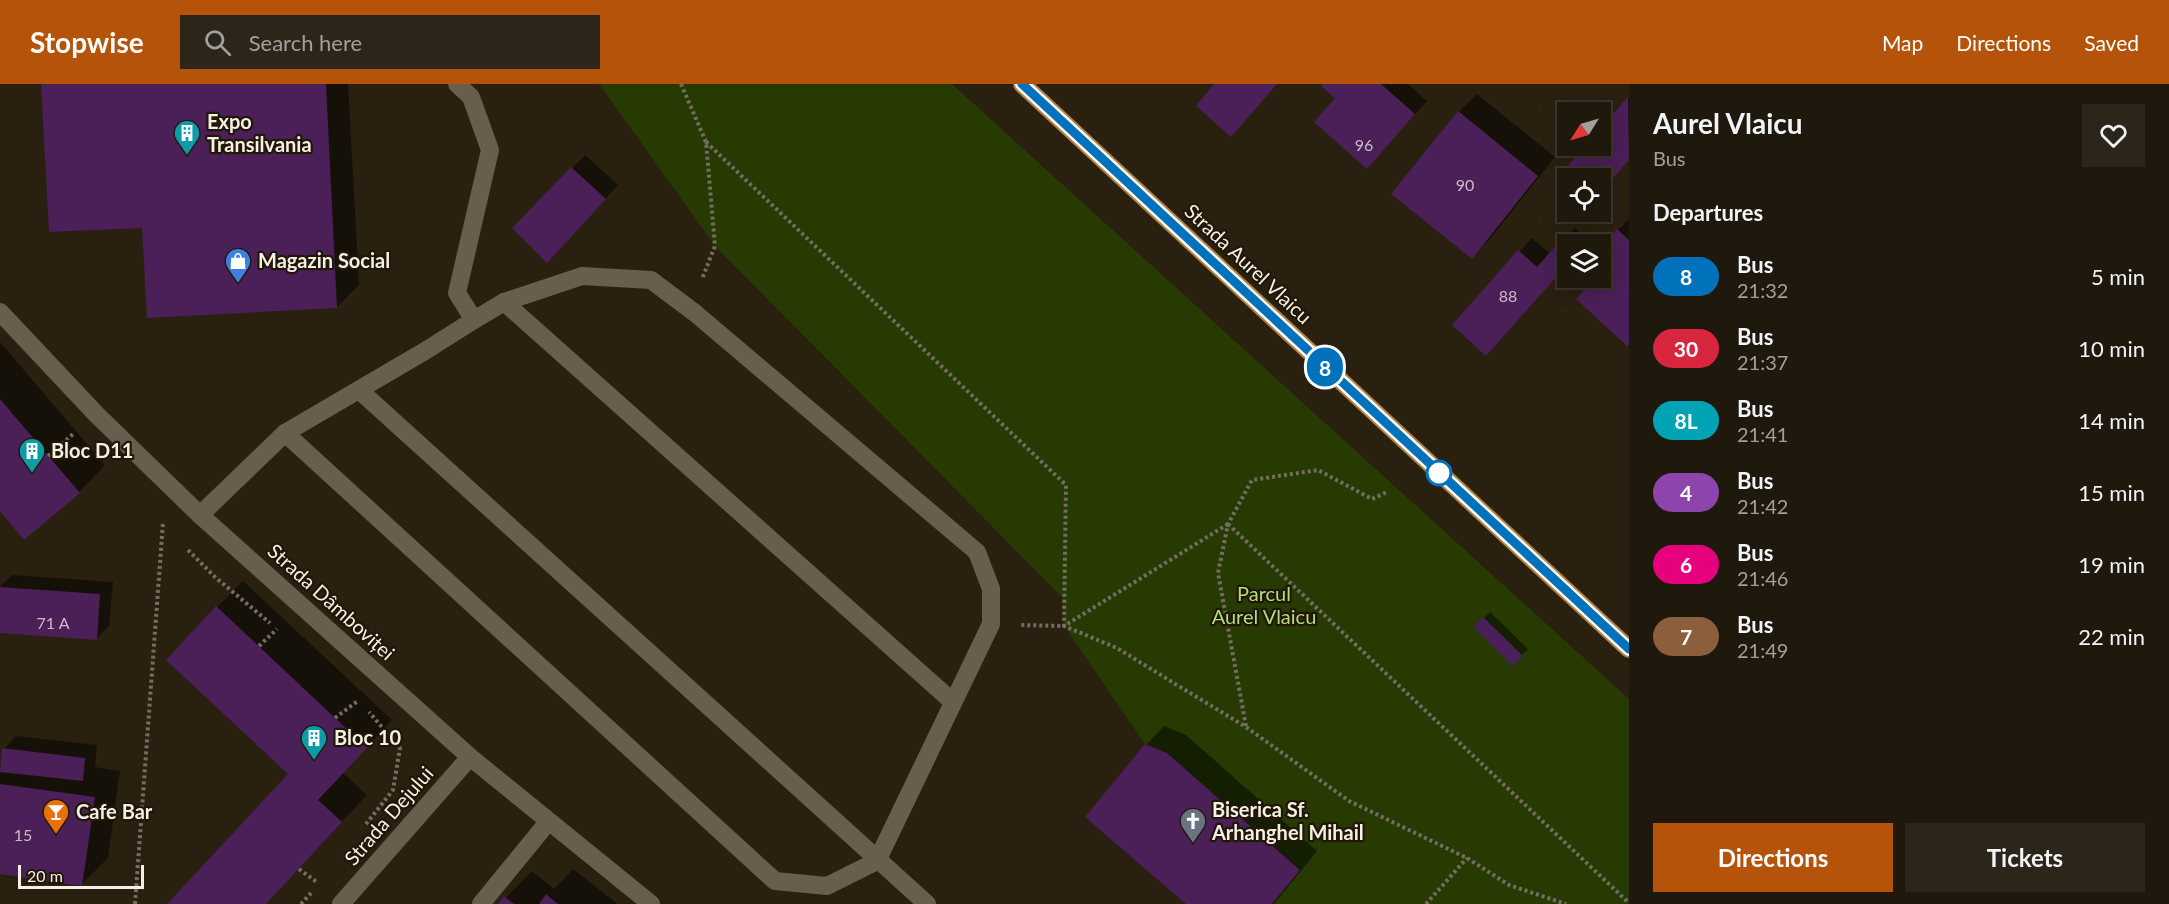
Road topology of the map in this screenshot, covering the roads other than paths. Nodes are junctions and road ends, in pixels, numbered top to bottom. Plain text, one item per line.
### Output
1 (457, 84) edge
2 (1022, 84) edge
3 (504, 302) junction
4 (0, 312) edge
5 (474, 320) junction
6 (359, 390) junction
7 (285, 433) junction
8 (200, 515) junction
9 (1629, 649) edge
10 (953, 702) junction
11 (470, 757) junction
12 (548, 822) junction
13 (877, 861) junction
14 (341, 904) edge
15 (481, 904) edge
16 (651, 904) edge
17 (927, 904) edge

1 - 5 street
2 - 9 main road, Strada Aurel Vlaicu
3 - 5 street
3 - 10 street
3 - 10 street
4 - 8 street, Strada Dâmboviței
5 - 6 street
6 - 7 street
6 - 13 street
7 - 8 street
7 - 13 street
8 - 11 street, Strada Dâmboviței
10 - 13 street
11 - 12 street, Strada Dâmboviței
11 - 14 street, Strada Dejului
12 - 15 street
12 - 16 street, Strada Dâmboviței
13 - 17 street

